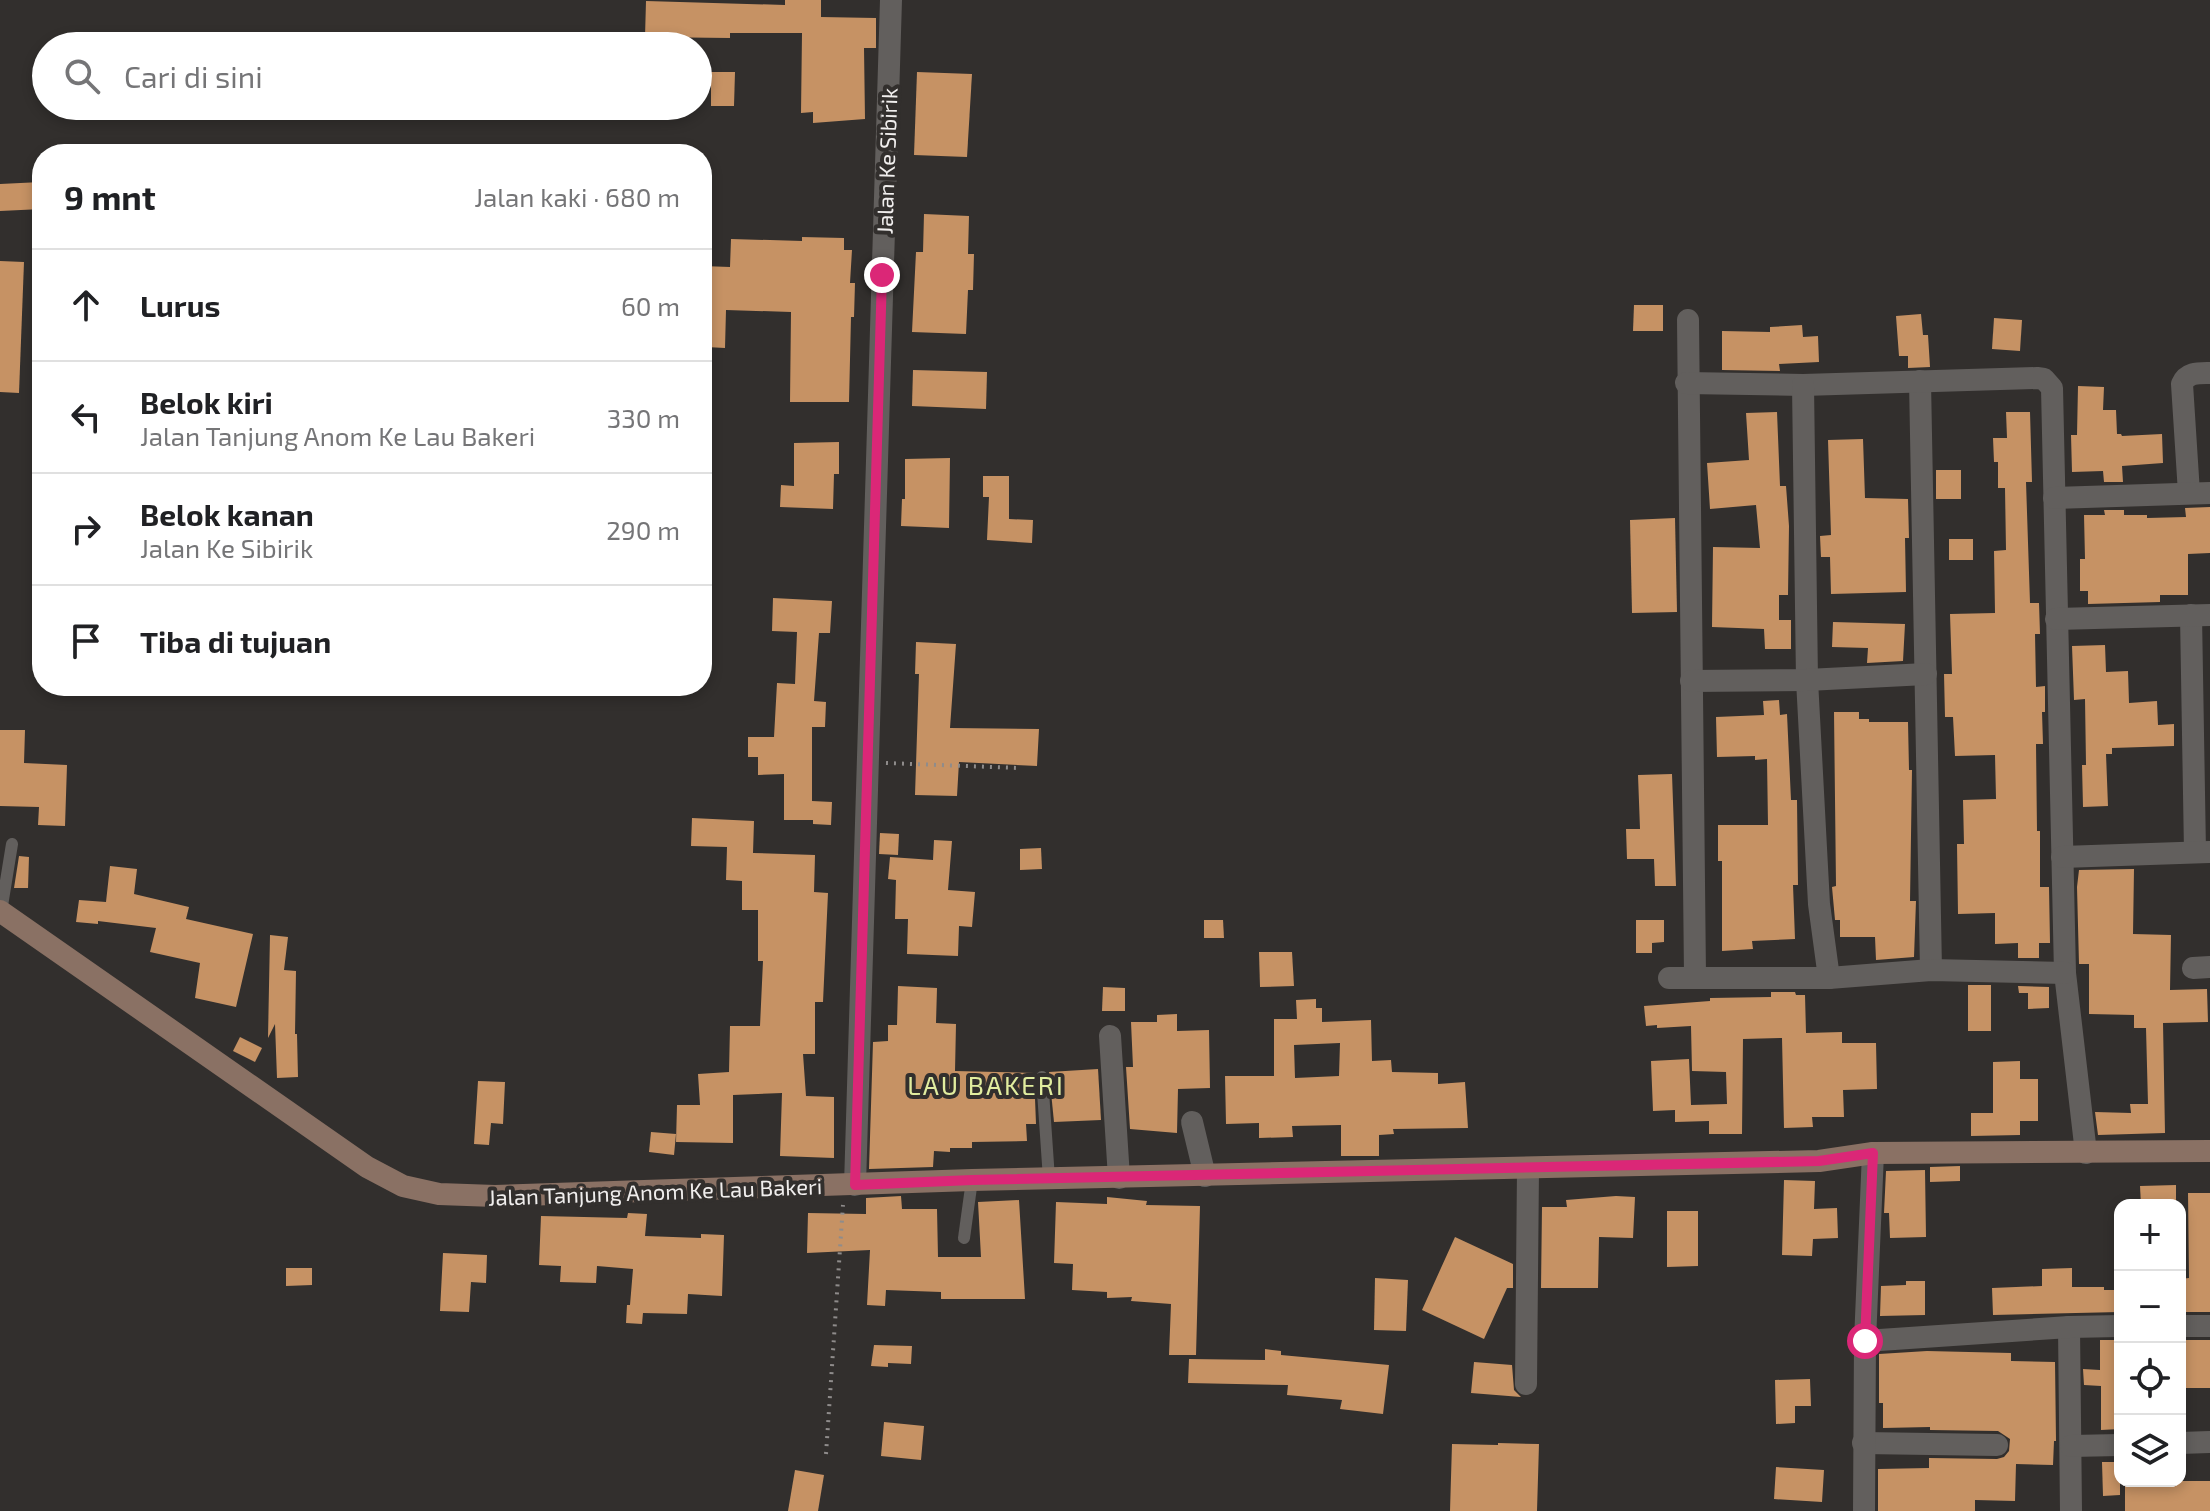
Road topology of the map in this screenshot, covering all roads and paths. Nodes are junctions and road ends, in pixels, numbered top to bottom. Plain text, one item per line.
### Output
1 (891, 0) edge
2 (1688, 320) dead end
3 (2210, 373) edge
4 (1920, 381) junction
5 (1686, 383) junction
6 (1803, 385) junction
7 (2199, 493) edge
8 (2054, 498) junction
9 (2200, 615) edge
10 (2056, 619) junction
11 (1926, 674) junction
12 (1807, 680) junction
13 (1691, 681) junction
14 (2202, 732) edge
15 (866, 762) junction
16 (1019, 768) dead end
17 (12, 844) dead end
18 (2202, 852) edge
19 (2062, 857) junction
20 (0, 911) edge
21 (1931, 970) junction
22 (2065, 973) junction
23 (1695, 976) junction
24 (1669, 978) dead end
25 (1829, 978) junction
26 (1110, 1036) dead end
27 (1042, 1077) dead end
28 (1192, 1122) dead end
29 (2210, 1151) edge
30 (1873, 1153) junction
31 (2086, 1153) junction
32 (1528, 1169) junction
33 (1205, 1176) junction
34 (1119, 1178) junction
35 (1049, 1179) junction
36 (972, 1180) junction
37 (849, 1185) junction
38 (964, 1238) dead end
39 (2114, 1326) edge
40 (2186, 1326) edge
41 (2210, 1326) edge
42 (2069, 1327) junction
43 (1865, 1341) junction
44 (1526, 1384) dead end
45 (2210, 1442) edge
46 (1863, 1443) junction
47 (2186, 1443) edge
48 (1997, 1445) dead end
49 (2114, 1445) edge
50 (2071, 1446) junction
51 (826, 1454) dead end
52 (1864, 1511) edge
53 (2071, 1511) edge

1 - 15 street, Jalan Ke Sibirik
2 - 5 street
3 - 7 street
4 - 6 street
4 - 8 street
4 - 11 street
5 - 6 street
5 - 13 street
6 - 12 street
7 - 8 street
8 - 10 street
9 - 10 street
9 - 14 street
10 - 19 street
11 - 12 street
11 - 21 street
12 - 13 street
12 - 25 street
13 - 23 street
14 - 18 street
15 - 16 path
15 - 37 street, Jalan Ke Sibirik
17 - 20 lane
18 - 19 street
19 - 22 street
20 - 37 main road, Jalan Tanjung Anom Ke Lau Bakeri
21 - 22 street
21 - 25 street
22 - 31 street
23 - 24 street
23 - 25 street
26 - 34 street
27 - 35 lane
28 - 33 street
29 - 31 main road, Jalan Tanjung Anom Ke Lau Bakeri
30 - 31 main road, Jalan Tanjung Anom Ke Lau Bakeri
30 - 32 main road, Jalan Tanjung Anom Ke Lau Bakeri
30 - 43 street
32 - 33 main road, Jalan Tanjung Anom Ke Lau Bakeri
32 - 44 street
33 - 34 main road, Jalan Tanjung Anom Ke Lau Bakeri
34 - 35 main road, Jalan Tanjung Anom Ke Lau Bakeri
35 - 36 main road, Jalan Tanjung Anom Ke Lau Bakeri
36 - 37 main road, Jalan Tanjung Anom Ke Lau Bakeri
36 - 38 lane
37 - 51 path
39 - 42 street
40 - 41 street
42 - 43 street
42 - 50 street
43 - 46 street
45 - 47 street
46 - 48 street
46 - 52 street
49 - 50 street
50 - 53 street

